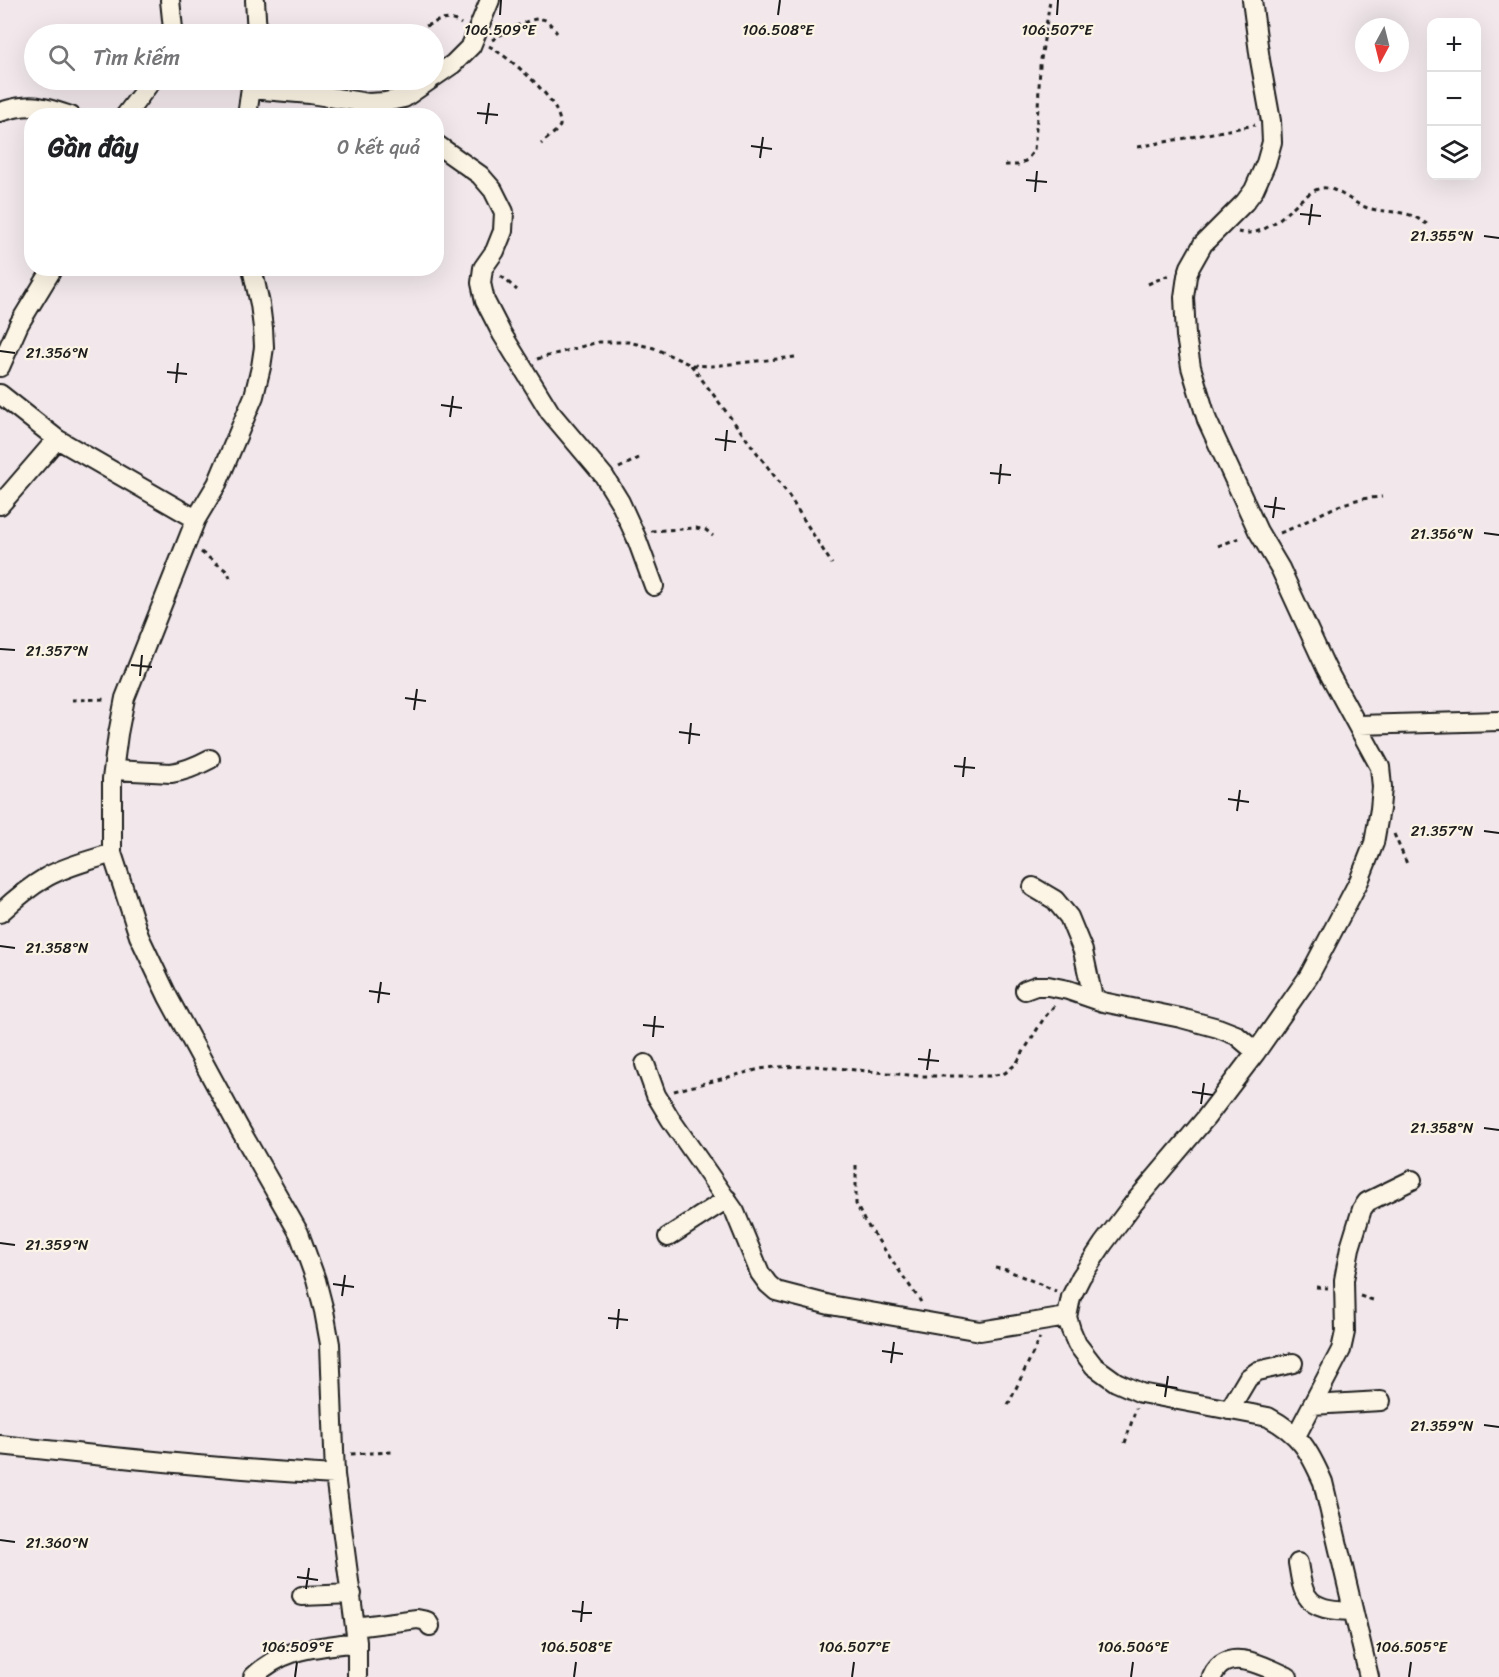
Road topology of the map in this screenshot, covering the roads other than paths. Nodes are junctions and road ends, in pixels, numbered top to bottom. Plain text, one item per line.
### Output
1 (170, 0) edge
2 (255, 0) edge
3 (490, 0) edge
4 (1252, 0) edge
5 (172, 24) edge
6 (256, 24) edge
7 (444, 70) edge
8 (144, 90) edge
9 (251, 90) edge
10 (287, 90) edge
11 (415, 90) edge
12 (386, 102) junction
13 (48, 108) edge
14 (131, 108) edge
15 (249, 108) edge
16 (392, 108) edge
17 (0, 111) edge
18 (444, 150) edge
19 (47, 276) edge
20 (254, 276) edge
21 (0, 367) edge
22 (0, 393) edge
23 (57, 439) junction
24 (0, 505) edge
25 (196, 519) junction
26 (654, 586) dead end
27 (1499, 721) edge
28 (1358, 725) junction
29 (210, 759) dead end
30 (114, 770) junction
31 (112, 854) junction
32 (1032, 886) dead end
33 (0, 913) edge
34 (1025, 990) dead end
35 (1093, 998) junction
36 (1256, 1052) junction
37 (645, 1064) dead end
38 (1412, 1180) dead end
39 (727, 1199) junction
40 (668, 1237) dead end
41 (1067, 1317) junction
42 (1293, 1363) dead end
43 (1381, 1401) dead end
44 (1312, 1405) junction
45 (1229, 1410) junction
46 (1296, 1436) junction
47 (0, 1445) edge
48 (335, 1474) junction
49 (1298, 1563) dead end
50 (352, 1594) junction
51 (302, 1596) dead end
52 (1353, 1611) junction
53 (430, 1626) dead end
54 (356, 1635) junction
55 (253, 1677) edge
56 (357, 1677) edge
57 (1212, 1677) edge
58 (1287, 1677) edge
59 (1369, 1677) edge

1 - 5 street
2 - 6 street
3 - 7 street
4 - 28 street
8 - 14 street
9 - 15 street
10 - 12 street
11 - 12 street
12 - 16 street
13 - 17 street
18 - 26 street
19 - 21 street
20 - 25 street
22 - 23 street
23 - 24 street
23 - 25 street
25 - 30 street
27 - 28 street
28 - 36 street
29 - 30 street
30 - 31 street
31 - 33 street
31 - 48 street
32 - 35 street
34 - 35 street
35 - 36 street
36 - 41 street
37 - 39 street
38 - 44 street
39 - 40 street
39 - 41 street
41 - 45 street
42 - 45 street
43 - 44 street
44 - 46 street
45 - 46 street
46 - 52 street
47 - 48 street
48 - 50 street
49 - 52 street
50 - 51 street
50 - 54 street
52 - 59 street
53 - 54 street
54 - 55 street
54 - 56 street
57 - 58 street

